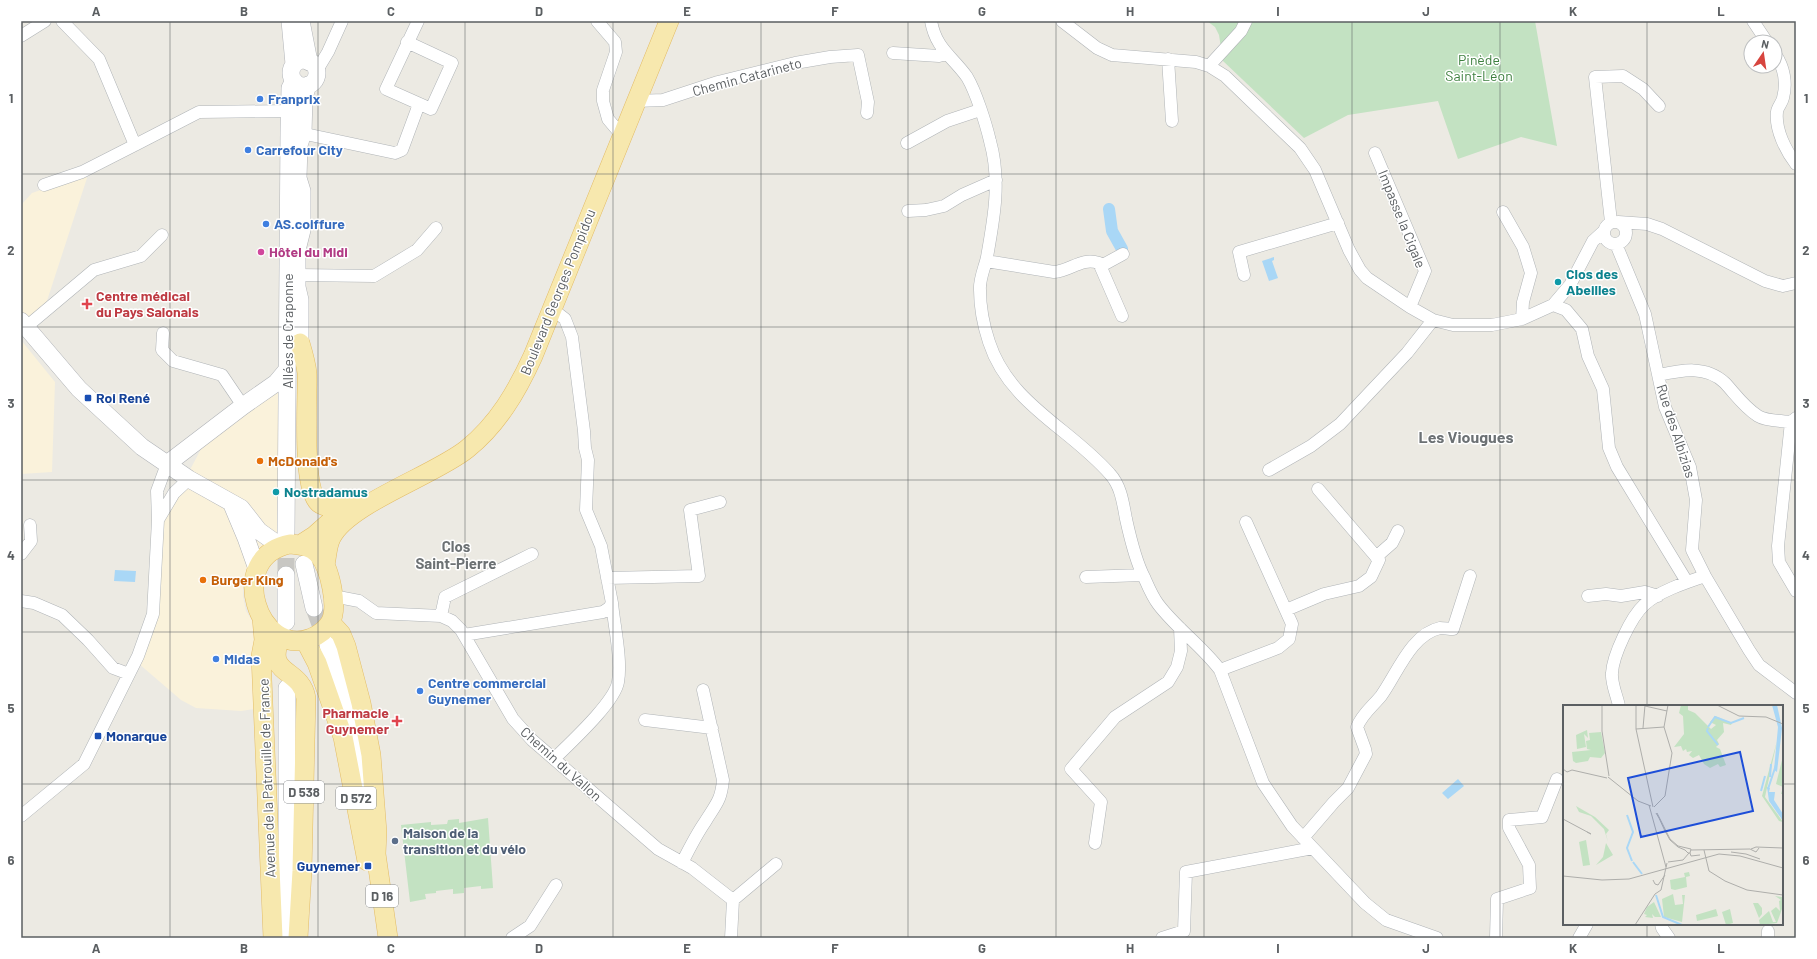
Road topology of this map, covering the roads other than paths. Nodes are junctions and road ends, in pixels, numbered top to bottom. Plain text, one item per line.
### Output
1 (45, 21) edge
2 (62, 21) edge
3 (290, 21) edge
4 (301, 21) edge
5 (342, 21) edge
6 (418, 21) edge
7 (596, 21) edge
8 (669, 21) edge
9 (931, 21) edge
10 (1062, 21) edge
11 (1246, 21) edge
12 (1752, 21) edge
13 (1761, 34) edge
14 (21, 36) edge
15 (407, 42) junction
16 (893, 53) dead end
17 (946, 54) junction
18 (1168, 59) junction
19 (1209, 66) junction
20 (304, 73) junction
21 (1783, 73) edge
22 (636, 101) junction
23 (419, 104) junction
24 (1659, 106) dead end
25 (980, 110) junction
26 (290, 111) junction
27 (867, 113) dead end
28 (1172, 121) dead end
29 (296, 132) junction
30 (623, 134) junction
31 (907, 143) dead end
32 (135, 145) junction
33 (1375, 153) dead end
34 (1796, 164) edge
35 (996, 180) junction
36 (44, 186) dead end
37 (908, 210) dead end
38 (1503, 212) dead end
39 (1338, 223) junction
40 (1612, 224) junction
41 (1647, 224) junction
42 (436, 228) dead end
43 (1627, 233) junction
44 (162, 235) dead end
45 (1612, 244) junction
46 (1123, 254) dead end
47 (1586, 255) junction
48 (1621, 258) junction
49 (986, 261) junction
50 (1101, 266) junction
51 (297, 275) junction
52 (1244, 275) dead end
53 (1796, 283) edge
54 (1553, 305) junction
55 (1410, 308) junction
56 (552, 309) junction
57 (1122, 316) dead end
58 (1522, 319) junction
59 (1433, 320) junction
60 (23, 325) edge
61 (163, 334) dead end
62 (300, 343) junction
63 (286, 372) junction
64 (1659, 375) junction
65 (243, 406) junction
66 (288, 414) junction
67 (1793, 420) edge
68 (167, 464) junction
69 (1269, 470) dead end
70 (189, 479) junction
71 (1318, 489) dead end
72 (372, 502) junction
73 (720, 502) dead end
74 (231, 504) junction
75 (352, 504) junction
76 (158, 520) junction
77 (1246, 522) dead end
78 (30, 525) dead end
79 (1398, 530) dead end
80 (291, 540) junction
81 (21, 554) edge
82 (532, 554) dead end
83 (1376, 557) junction
84 (304, 564) dead end
85 (325, 565) junction
86 (256, 569) junction
87 (286, 575) tunnel mouth
88 (1142, 575) junction
89 (1470, 576) dead end
90 (1705, 576) junction
91 (1086, 577) dead end
92 (607, 578) junction
93 (1687, 582) junction
94 (1796, 591) edge
95 (334, 596) junction
96 (1588, 596) dead end
97 (1658, 596) junction
98 (21, 601) edge
99 (612, 603) junction
100 (314, 608) tunnel mouth
101 (1286, 610) junction
102 (441, 616) junction
103 (262, 618) junction
104 (331, 623) junction
105 (1180, 628) junction
106 (284, 629) junction
107 (464, 635) junction
108 (305, 640) junction
109 (328, 645) tunnel mouth
110 (1220, 670) junction
111 (129, 674) junction
112 (286, 688) dead end
113 (703, 690) dead end
114 (1796, 693) edge
115 (1619, 705) edge
116 (645, 720) dead end
117 (712, 728) junction
118 (554, 759) junction
119 (1556, 779) dead end
120 (21, 816) edge
121 (1303, 838) junction
122 (1095, 843) dead end
123 (1313, 848) junction
124 (376, 854) junction
125 (682, 863) junction
126 (776, 864) dead end
127 (556, 885) dead end
128 (287, 893) junction
129 (733, 900) junction
130 (1586, 925) edge
131 (1661, 925) edge
132 (530, 926) junction
133 (273, 938) edge
134 (285, 938) edge
135 (291, 938) edge
136 (298, 938) edge
137 (377, 938) edge
138 (388, 938) edge
139 (512, 938) edge
140 (534, 938) edge
141 (731, 938) edge
142 (1162, 938) edge
143 (1437, 938) edge
144 (1496, 938) edge
145 (1579, 938) edge
146 (1669, 938) edge

1 - 14 street
2 - 32 street
3 - 20 main road, Allées de Craponne
4 - 20 main road, Allées de Craponne
5 - 20 street
6 - 15 street
7 - 30 street
8 - 22 main road, Boulevard Georges Pompidou
9 - 17 street
10 - 18 street
11 - 19 street
12 - 13 street
15 - 23 street
15 - 23 street
16 - 17 street
17 - 25 street
18 - 19 street
18 - 28 street
19 - 39 street
20 - 26 main road, Allées de Craponne
20 - 29 main road, Allées de Craponne
21 - 34 street
22 - 27 street, Chemin Catarineto
22 - 30 main road, Boulevard Georges Pompidou
23 - 29 street
24 - 40 street
25 - 31 street
25 - 35 street
26 - 29 main road, Allées de Craponne
26 - 32 street
29 - 51 main road, Allées de Craponne
29 - 63 main road, Allées de Craponne
30 - 56 main road, Boulevard Georges Pompidou
32 - 36 street
33 - 55 street, Impasse la Cigale
35 - 37 street
35 - 49 street
38 - 58 street
39 - 52 street
39 - 55 street
40 - 41 street
40 - 43 street
40 - 45 street
40 - 47 street
41 - 43 street
41 - 53 street
42 - 51 street
43 - 45 street
43 - 48 street
44 - 60 street
45 - 47 street
45 - 48 street, Rue des Albizias
46 - 50 street
47 - 54 street
48 - 64 street, Rue des Albizias
49 - 50 street
49 - 88 street
50 - 57 street
51 - 62 main road, Allées de Craponne
54 - 58 street
54 - 93 street
55 - 59 street
56 - 72 main road, Boulevard Georges Pompidou
56 - 92 street
58 - 59 street
59 - 69 street
60 - 68 main road
61 - 65 street
62 - 66 main road
62 - 75 main road, Boulevard Georges Pompidou
62 - 80 main road, Allées de Craponne
63 - 65 main road
63 - 66 main road, Allées de Craponne
64 - 67 street
64 - 90 street, Rue des Albizias
65 - 68 main road
66 - 80 main road, Allées de Craponne
67 - 94 street
68 - 70 main road
68 - 76 street
70 - 74 main road
70 - 76 street
71 - 83 street
72 - 75 main road, Boulevard Georges Pompidou
72 - 85 main road, Boulevard Georges Pompidou
73 - 92 street
74 - 80 main road
74 - 86 main road
75 - 80 main road
76 - 111 street
77 - 101 street
78 - 81 street
79 - 83 street
80 - 85 main road
80 - 86 main road
82 - 102 street
83 - 101 street
84 - 100 main road
85 - 95 main road
86 - 103 main road
87 - 106 main road
88 - 91 street
88 - 105 street
89 - 121 street
90 - 93 street
90 - 114 street, Rue des Albizias
92 - 99 street
93 - 97 street
95 - 102 street
95 - 104 main road
96 - 97 street
97 - 115 street
98 - 111 street
99 - 107 street
99 - 118 street
101 - 110 street
102 - 107 street, Chemin du Vallon
103 - 106 main road
103 - 133 main road, Avenue de la Patrouille de France / D 538
104 - 108 main road
104 - 124 main road
105 - 110 street
105 - 122 street
106 - 108 main road
106 - 136 main road, D 538
107 - 118 street, Chemin du Vallon
108 - 137 main road, D 572
109 - 124 main road
110 - 121 street
111 - 120 street
112 - 128 main road
113 - 117 street
116 - 117 street
117 - 125 street
118 - 125 street, Chemin du Vallon
119 - 144 street
121 - 123 street
123 - 142 street
123 - 143 street
124 - 138 main road, D 16
125 - 129 street, Chemin du Vallon
126 - 129 street
127 - 132 street
128 - 134 main road
128 - 135 main road
129 - 141 street
130 - 145 street
131 - 146 street
132 - 139 street
132 - 140 street

